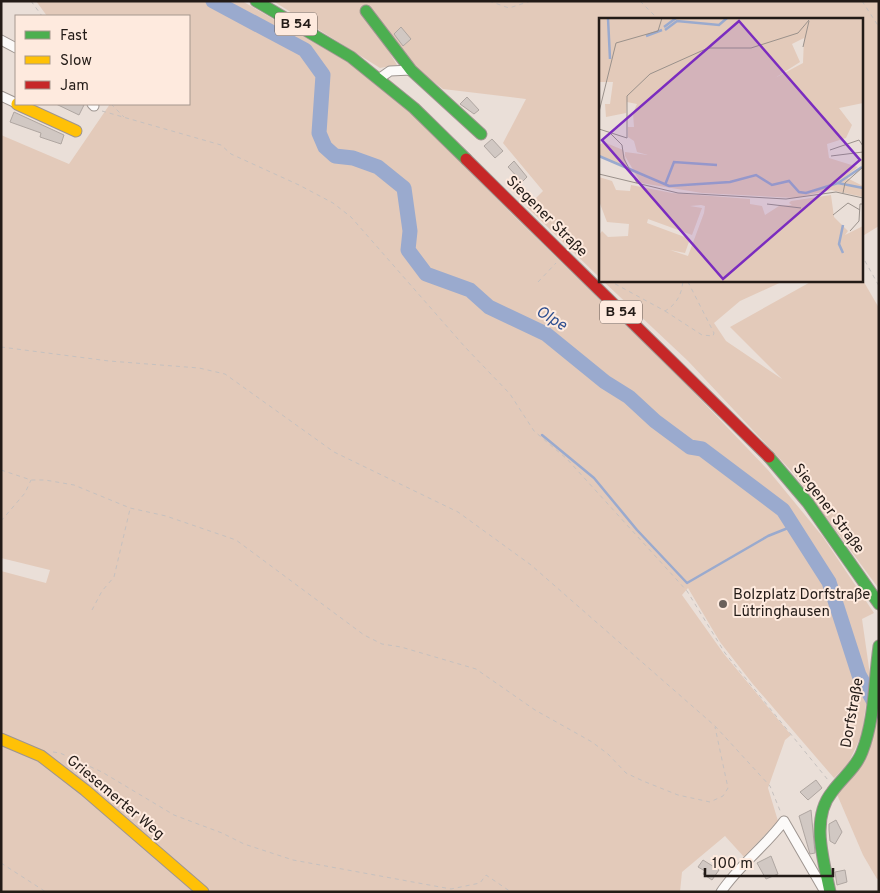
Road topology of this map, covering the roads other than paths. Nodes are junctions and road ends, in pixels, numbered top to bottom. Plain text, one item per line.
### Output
1 (256, 1) edge
2 (366, 11) dead end
3 (1, 40) edge
4 (15, 47) edge
5 (411, 70) junction
6 (380, 78) junction
7 (1, 96) edge
8 (15, 103) edge
9 (19, 105) edge
10 (76, 132) dead end
11 (481, 134) dead end
12 (879, 604) edge
13 (879, 646) edge
14 (1, 739) edge
15 (203, 892) edge
16 (721, 892) edge
17 (825, 892) edge
18 (830, 892) edge

1 - 6 main road, Siegener Straße / B 54
2 - 5 main road
3 - 4 street
5 - 6 street
5 - 11 main road
6 - 12 main road, Siegener Straße / B 54
7 - 8 street
9 - 10 main road
13 - 18 main road, Dorfstraße
14 - 15 main road, Griesemerter Weg
16 - 17 street

